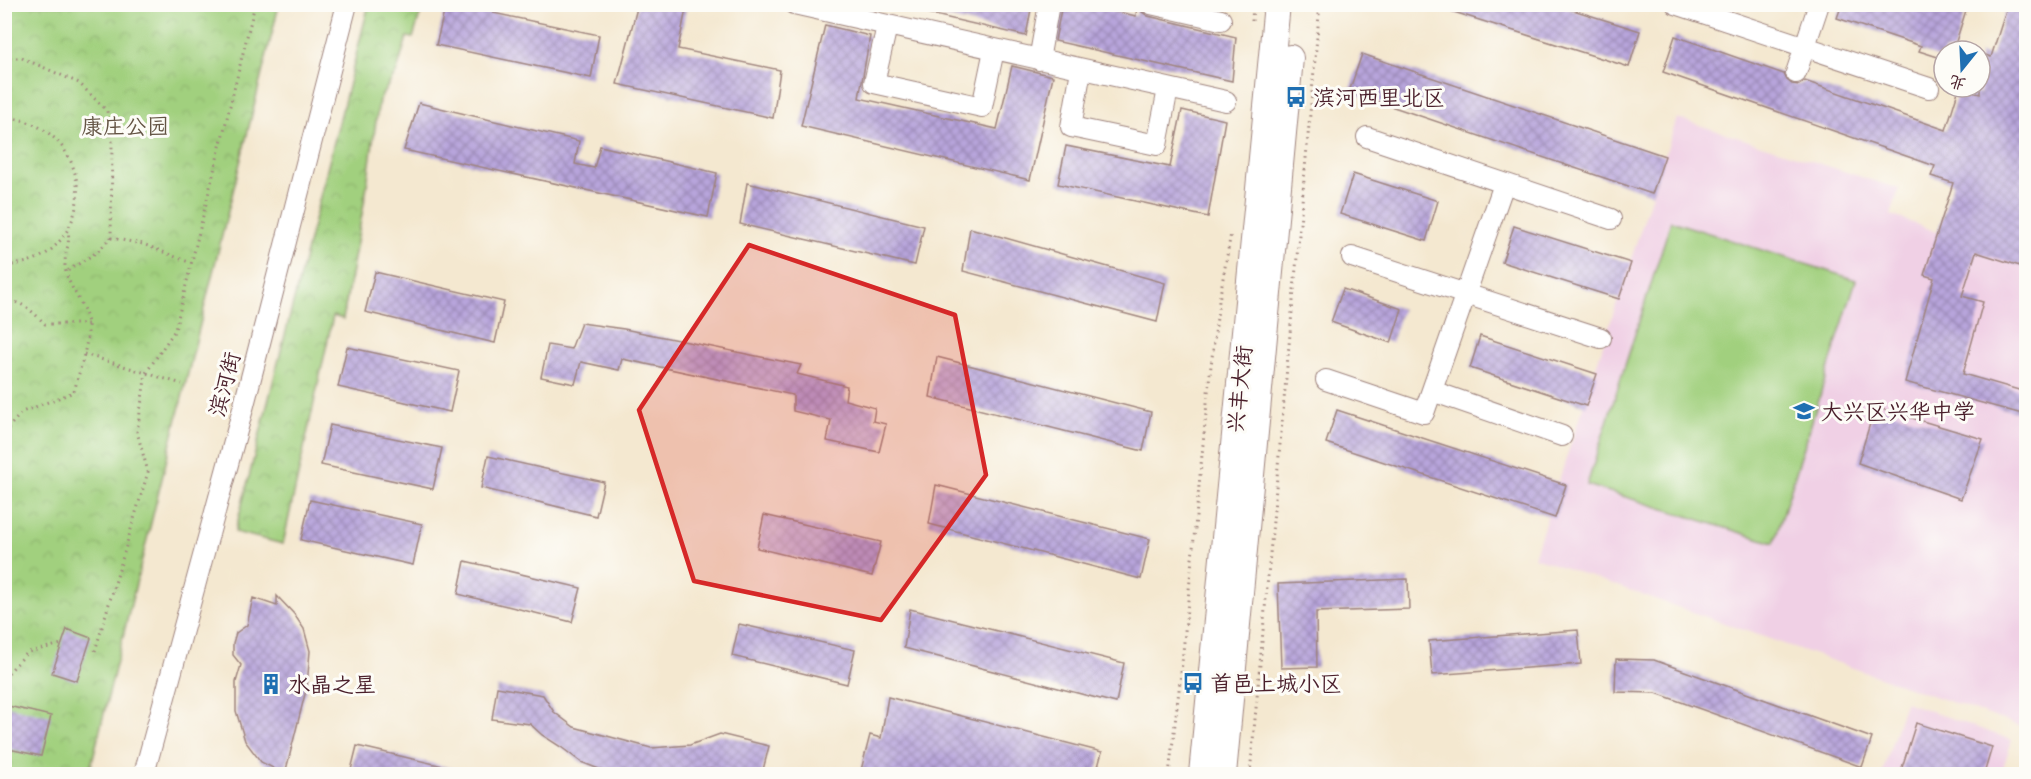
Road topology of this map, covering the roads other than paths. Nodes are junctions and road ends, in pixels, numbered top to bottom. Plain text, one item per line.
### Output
1 (347, 4) edge
2 (794, 4) edge
3 (1049, 4) edge
4 (1150, 4) edge
5 (1277, 4) edge
6 (1294, 4) edge
7 (1676, 4) edge
8 (1819, 4) edge
9 (868, 13) edge
10 (1221, 20) dead end
11 (887, 26) junction
12 (1805, 47) junction
13 (994, 50) junction
14 (1039, 60) junction
15 (1081, 70) junction
16 (1796, 74) dead end
17 (1929, 88) dead end
18 (1168, 89) junction
19 (1226, 101) dead end
20 (1367, 137) dead end
21 (1504, 184) junction
22 (1611, 219) dead end
23 (1352, 257) dead end
24 (1466, 294) junction
25 (1601, 338) dead end
26 (1326, 380) dead end
27 (1432, 391) junction
28 (1562, 436) dead end
29 (144, 774) edge
30 (1202, 774) edge
31 (1223, 774) edge

1 - 29 street, 滨河街
2 - 9 street
3 - 14 street
4 - 10 street
5 - 30 main road, 兴丰大街
6 - 31 main road, 兴丰大街
7 - 12 street
8 - 12 street
9 - 11 street
11 - 13 street
11 - 13 street
12 - 16 street
12 - 17 street
13 - 14 street
14 - 15 street
15 - 18 street
15 - 18 street
18 - 19 street
20 - 21 street
21 - 22 street
21 - 24 street
23 - 24 street
24 - 25 street
24 - 27 street
26 - 27 street
27 - 28 street

